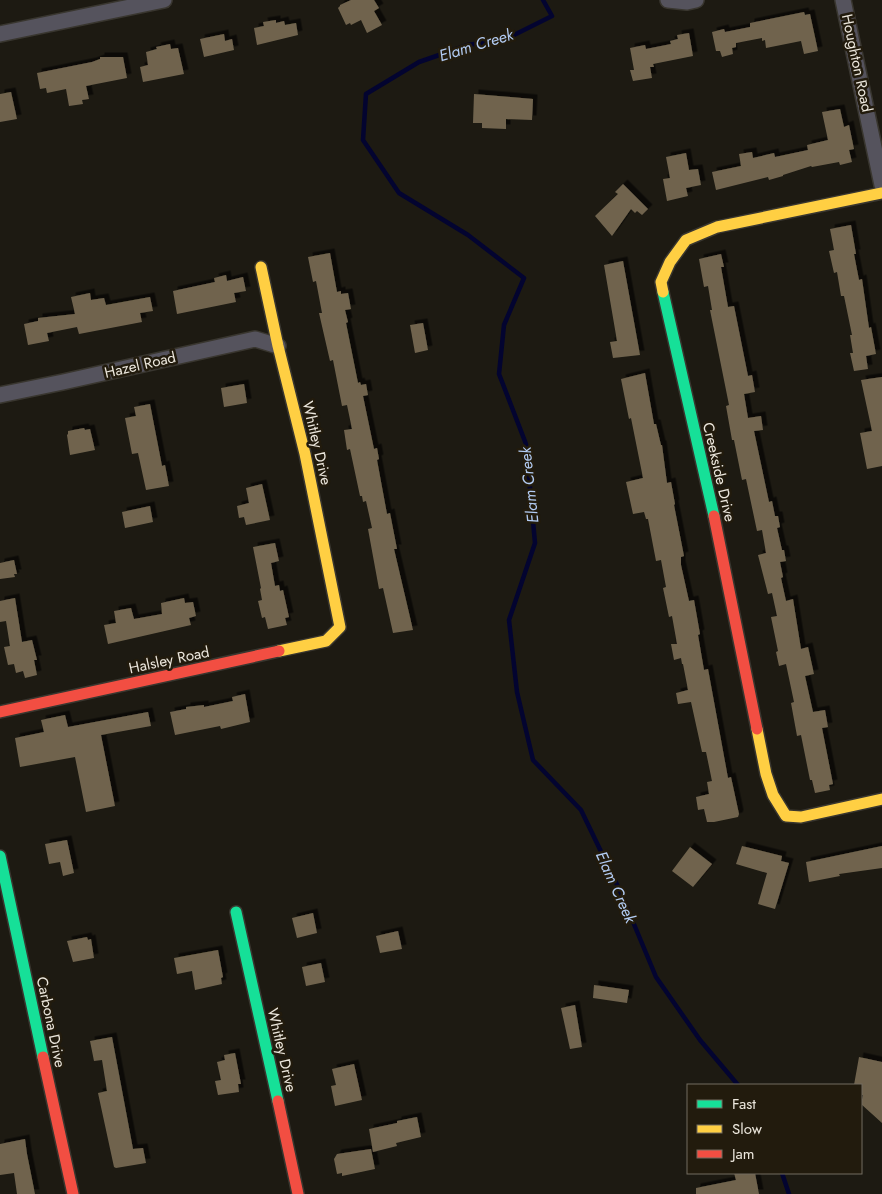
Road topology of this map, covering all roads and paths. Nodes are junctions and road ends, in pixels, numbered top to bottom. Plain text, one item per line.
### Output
1 (164, 0) edge
2 (668, 0) edge
3 (696, 0) edge
4 (843, 0) edge
5 (0, 34) edge
6 (882, 185) edge
7 (882, 193) edge
8 (261, 267) dead end
9 (278, 346) junction
10 (0, 395) edge
11 (340, 627) joint
12 (0, 712) edge
13 (882, 800) edge
14 (0, 856) edge
15 (236, 912) dead end
16 (73, 1194) edge
17 (298, 1194) edge

1 - 5 street
2 - 3 street
4 - 6 street, Houghton Road
7 - 13 street, Creekside Drive
8 - 9 street, Whitley Drive
9 - 10 street, Hazel Road
9 - 11 street, Whitley Drive
11 - 12 street, Halsley Road
14 - 16 street, Carbona Drive
15 - 17 street, Whitley Drive

